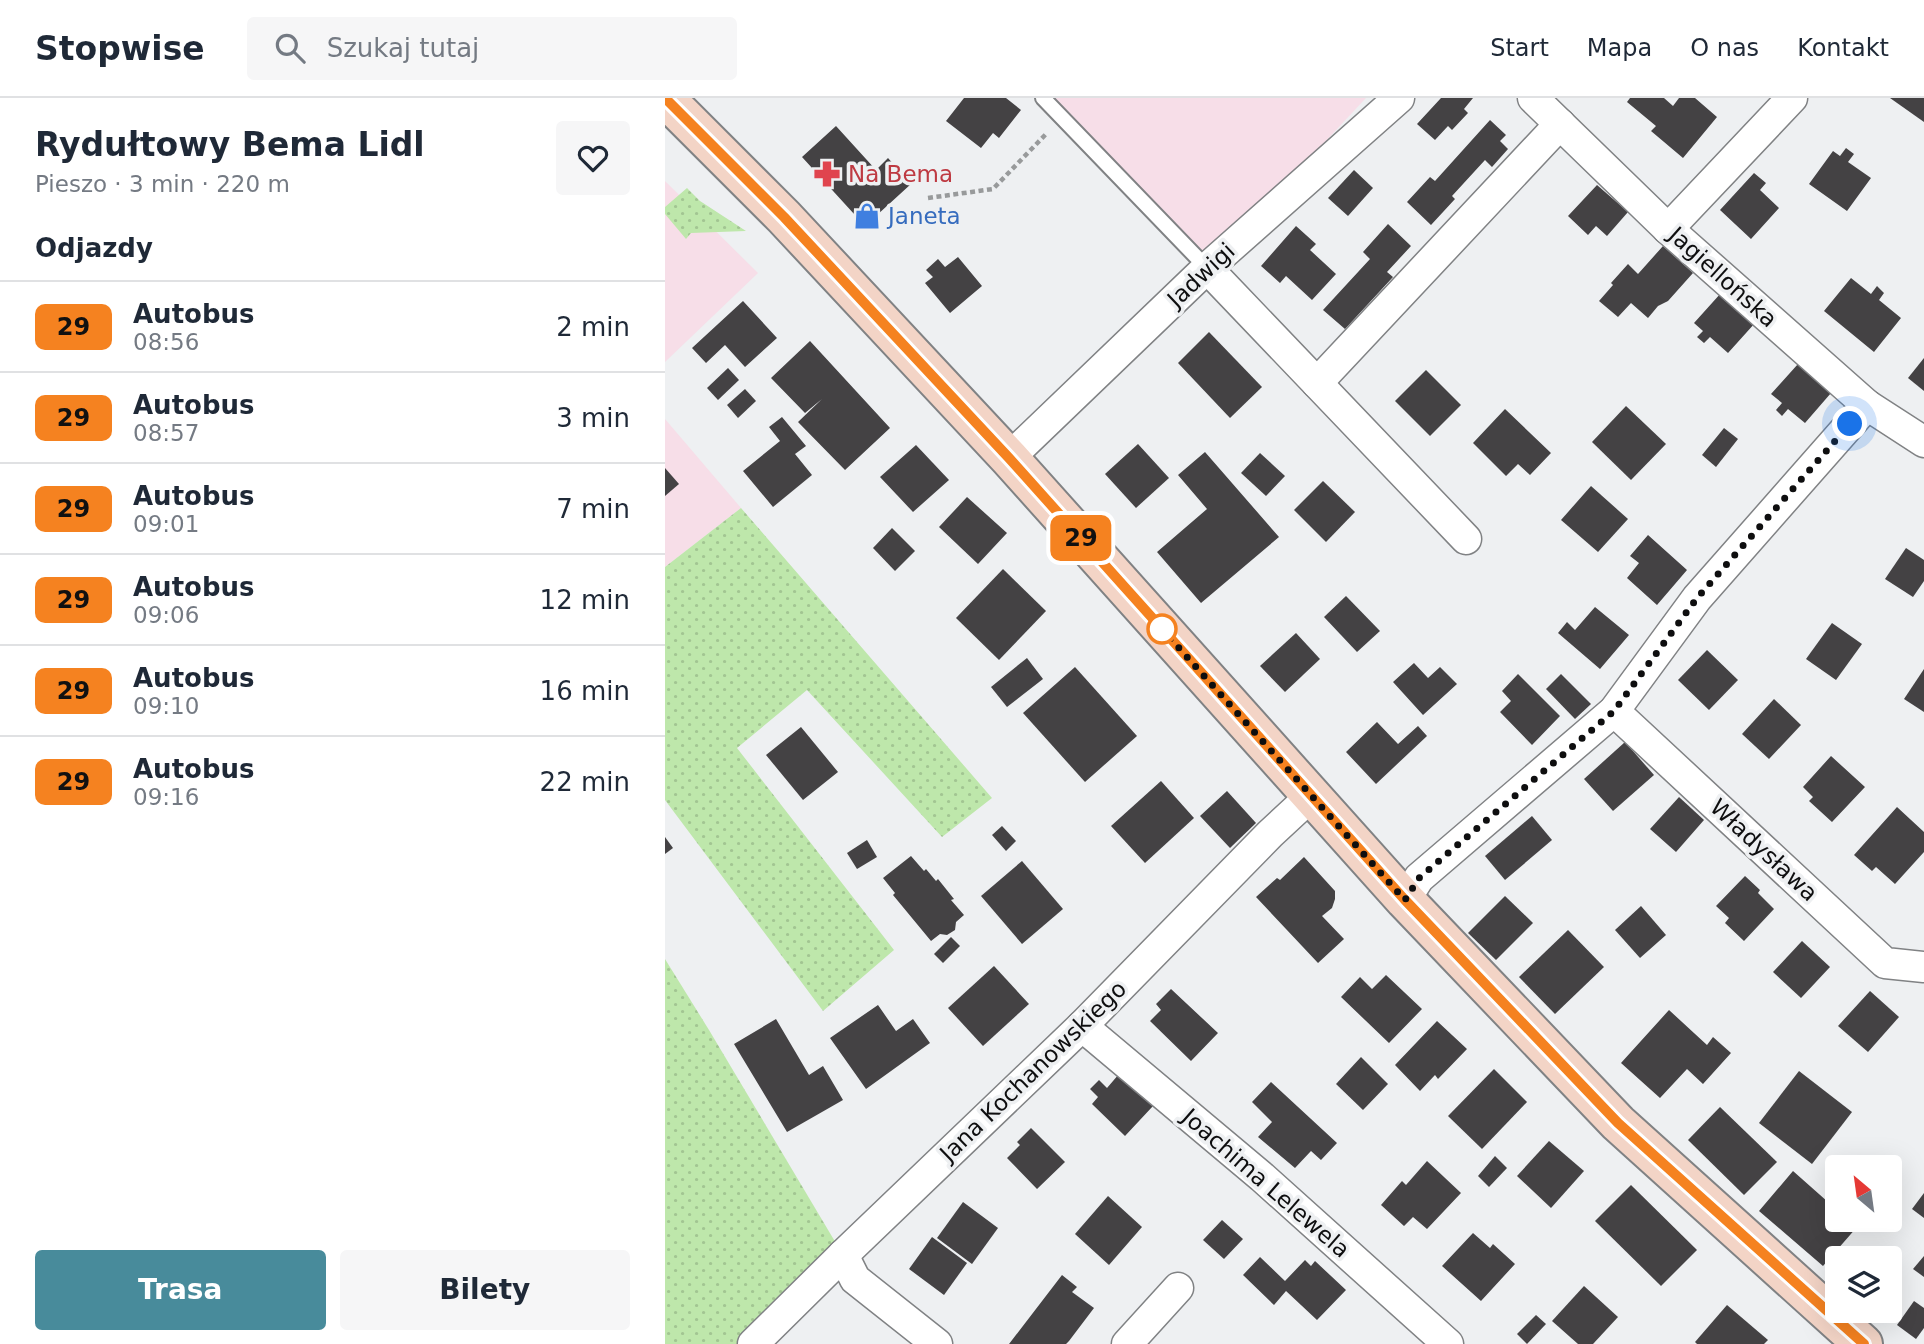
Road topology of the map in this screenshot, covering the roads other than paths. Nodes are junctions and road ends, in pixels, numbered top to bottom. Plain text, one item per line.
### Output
1 (666, 98) edge
2 (1043, 98) edge
3 (1399, 98) edge
4 (1533, 98) edge
5 (1792, 98) edge
6 (1560, 124) junction
7 (1668, 229) junction
8 (1207, 268) junction
9 (1317, 383) junction
10 (1867, 405) junction
11 (1924, 442) edge
12 (1009, 458) junction
13 (1466, 539) dead end
14 (1614, 711) junction
15 (1311, 796) junction
16 (1405, 900) junction
17 (1924, 967) edge
18 (1082, 1026) junction
19 (843, 1255) junction
20 (1178, 1287) dead end
21 (753, 1344) edge
22 (937, 1344) edge
23 (1127, 1344) edge
24 (1448, 1344) edge
25 (1863, 1344) edge

1 - 12 street
2 - 8 lane
3 - 8 street, Jadwigi
4 - 6 street, Jagiellońska
5 - 7 street
6 - 7 street, Jagiellońska
6 - 9 street
7 - 10 street, Jagiellońska
8 - 9 street
8 - 12 street, Jadwigi
9 - 13 street
10 - 11 street, Jagiellońska
10 - 14 street
12 - 15 street
14 - 16 street
14 - 17 street, Władysława
15 - 16 street
15 - 18 street, Jana Kochanowskiego
16 - 25 street
18 - 19 street, Jana Kochanowskiego
18 - 24 street, Joachima Lelewela
19 - 21 street, Jana Kochanowskiego
19 - 22 street
20 - 23 street

